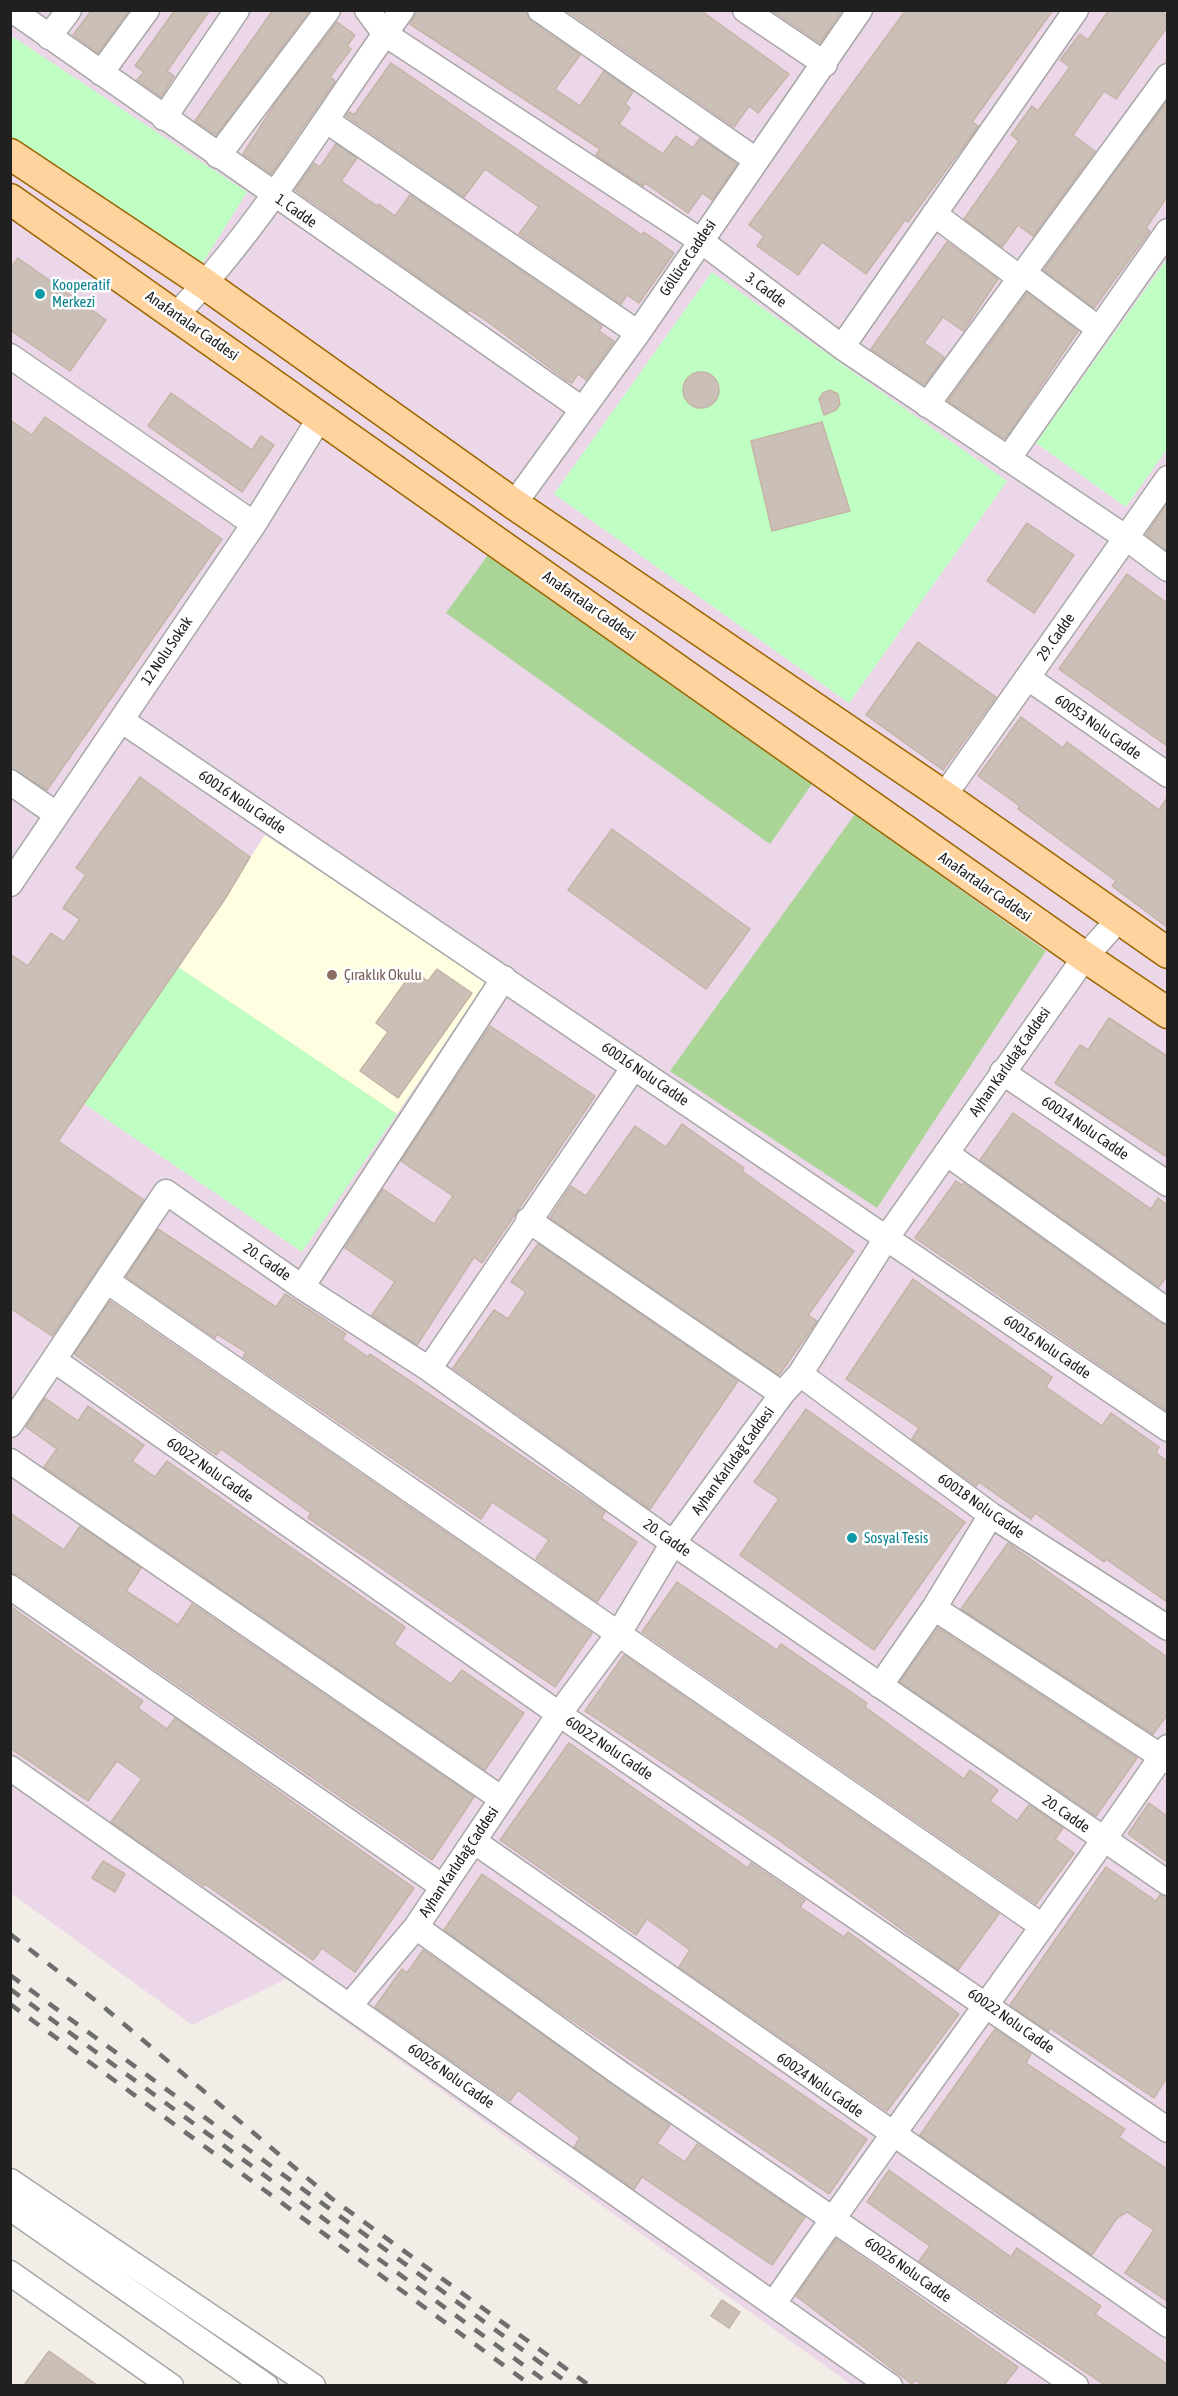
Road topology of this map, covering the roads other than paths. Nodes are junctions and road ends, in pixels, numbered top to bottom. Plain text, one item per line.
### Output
1 (12, 10) edge
2 (69, 10) edge
3 (147, 10) edge
4 (237, 10) edge
5 (328, 10) edge
6 (367, 10) edge
7 (402, 10) edge
8 (540, 10) edge
9 (745, 10) edge
10 (860, 10) edge
11 (1076, 10) edge
12 (385, 34) junction
13 (49, 36) junction
14 (825, 64) junction
15 (101, 73) junction
16 (1167, 76) edge
17 (164, 118) junction
18 (327, 121) junction
19 (10, 154) edge
20 (218, 156) junction
21 (756, 160) junction
22 (274, 195) junction
23 (10, 199) edge
24 (934, 214) junction
25 (1167, 231) edge
26 (700, 240) junction
27 (1022, 275) junction
28 (205, 284) junction
29 (176, 315) junction
30 (1099, 328) junction
31 (638, 333) junction
32 (842, 347) junction
33 (10, 356) edge
34 (927, 405) junction
35 (582, 408) junction
36 (321, 416) junction
37 (1008, 459) junction
38 (1167, 478) edge
39 (514, 504) junction
40 (254, 524) junction
41 (489, 535) junction
42 (1125, 537) junction
43 (1167, 569) edge
44 (1028, 678) junction
45 (121, 720) junction
46 (1167, 775) edge
47 (10, 783) edge
48 (944, 796) junction
49 (56, 814) junction
50 (10, 884) edge
51 (1119, 919) junction
52 (1167, 952) edge
53 (1085, 957) junction
54 (504, 978) junction
55 (1167, 1013) edge
56 (634, 1066) junction
57 (1002, 1072) junction
58 (946, 1153) junction
59 (1167, 1184) edge
60 (528, 1220) junction
61 (887, 1237) junction
62 (107, 1281) junction
63 (302, 1287) junction
64 (1167, 1311) edge
65 (54, 1360) junction
66 (429, 1369) junction
67 (800, 1374) junction
68 (782, 1394) junction
69 (10, 1425) edge
70 (1167, 1430) edge
71 (10, 1461) edge
72 (991, 1515) junction
73 (673, 1543) junction
74 (10, 1587) edge
75 (934, 1608) junction
76 (1167, 1628) edge
77 (619, 1633) junction
78 (880, 1686) junction
79 (559, 1714) junction
80 (1165, 1755) edge
81 (10, 1768) edge
82 (502, 1799) junction
83 (1105, 1841) junction
84 (474, 1842) junction
85 (1167, 1883) edge
86 (443, 1887) junction
87 (1042, 1926) junction
88 (416, 1927) junction
89 (986, 2004) junction
90 (350, 2005) junction
91 (1167, 2130) edge
92 (891, 2134) junction
93 (10, 2181) edge
94 (10, 2208) edge
95 (833, 2217) junction
96 (10, 2273) edge
97 (774, 2303) junction
98 (1167, 2325) edge
99 (171, 2385) edge
100 (266, 2385) edge
101 (313, 2385) edge
102 (890, 2385) edge
103 (1076, 2385) edge

1 - 13 street, 1. Cadde
2 - 13 street
3 - 15 street
4 - 17 street
5 - 20 street
6 - 12 street, 3. Cadde
7 - 12 street
8 - 21 street
9 - 14 street
10 - 14 street, Göllüce Caddesi
11 - 24 street
12 - 18 street
12 - 26 street, 3. Cadde
13 - 15 street, 1. Cadde
14 - 21 street, Göllüce Caddesi
15 - 17 street, 1. Cadde
16 - 27 street
17 - 20 street, 1. Cadde
18 - 22 street
18 - 31 street
19 - 28 main road
20 - 22 street, 1. Cadde
21 - 26 street, Göllüce Caddesi
22 - 28 street
22 - 35 street, 1. Cadde
23 - 29 main road, Anafartalar Caddesi
24 - 27 street
24 - 32 street
25 - 30 street
26 - 31 street, Göllüce Caddesi
26 - 32 street, 3. Cadde
27 - 30 street
27 - 34 street
28 - 29 street
28 - 39 main road
29 - 36 main road, Anafartalar Caddesi
30 - 37 street
31 - 35 street, Göllüce Caddesi
32 - 34 street, 3. Cadde
33 - 40 street
34 - 37 street, 3. Cadde
35 - 39 street, Göllüce Caddesi
36 - 40 street, 12 Nolu Sokak
36 - 41 main road, Anafartalar Caddesi
37 - 42 street, 3. Cadde
38 - 42 street, 29. Cadde
39 - 41 main road
39 - 48 main road
40 - 45 street, 12 Nolu Sokak
41 - 53 main road, Anafartalar Caddesi
42 - 43 street, 3. Cadde
42 - 44 street, 29. Cadde
44 - 46 street, 60053 Nolu Cadde
44 - 48 street, 29. Cadde
45 - 49 street, 12 Nolu Sokak
45 - 54 street, 60016 Nolu Cadde
47 - 49 street
48 - 51 main road
49 - 50 street, 12 Nolu Sokak
51 - 52 main road
51 - 53 street, Ayhan Karlıdağ Caddesi
53 - 55 main road, Anafartalar Caddesi
53 - 57 street, Ayhan Karlıdağ Caddesi
54 - 56 street, 60016 Nolu Cadde
54 - 63 street
56 - 60 street
56 - 61 street, 60016 Nolu Cadde
57 - 58 street, Ayhan Karlıdağ Caddesi
57 - 59 street, 60014 Nolu Cadde
58 - 61 street, Ayhan Karlıdağ Caddesi
58 - 64 street
60 - 66 street
60 - 68 street
61 - 67 street, Ayhan Karlıdağ Caddesi
61 - 70 street, 60016 Nolu Cadde
62 - 63 street, 20. Cadde
62 - 65 street
62 - 77 street
63 - 66 street, 20. Cadde
65 - 69 street
65 - 79 street, 60022 Nolu Cadde
66 - 73 street, 20. Cadde
67 - 68 street, Ayhan Karlıdağ Caddesi
67 - 72 street, 60018 Nolu Cadde
68 - 73 street, Ayhan Karlıdağ Caddesi
71 - 82 street
72 - 75 street
72 - 76 street, 60018 Nolu Cadde
73 - 77 street, Ayhan Karlıdağ Caddesi
73 - 78 street, 20. Cadde
74 - 86 street
75 - 78 street
75 - 80 street
77 - 79 street, Ayhan Karlıdağ Caddesi
77 - 87 street
78 - 83 street, 20. Cadde
79 - 82 street, Ayhan Karlıdağ Caddesi
79 - 89 street, 60022 Nolu Cadde
80 - 83 street
81 - 90 street, 60026 Nolu Cadde
82 - 84 street, Ayhan Karlıdağ Caddesi
83 - 85 street, 20. Cadde
83 - 87 street
84 - 86 street, Ayhan Karlıdağ Caddesi
84 - 92 street, 60024 Nolu Cadde
86 - 88 street, Ayhan Karlıdağ Caddesi
87 - 89 street
88 - 90 street, Ayhan Karlıdağ Caddesi
88 - 95 street, 60026 Nolu Cadde
89 - 91 street, 60022 Nolu Cadde
89 - 92 street
90 - 97 street, 60026 Nolu Cadde
92 - 95 street
92 - 98 street, 60024 Nolu Cadde
93 - 101 street
94 - 100 street
95 - 97 street
95 - 103 street, 60026 Nolu Cadde
96 - 99 street
97 - 102 street, 60026 Nolu Cadde

